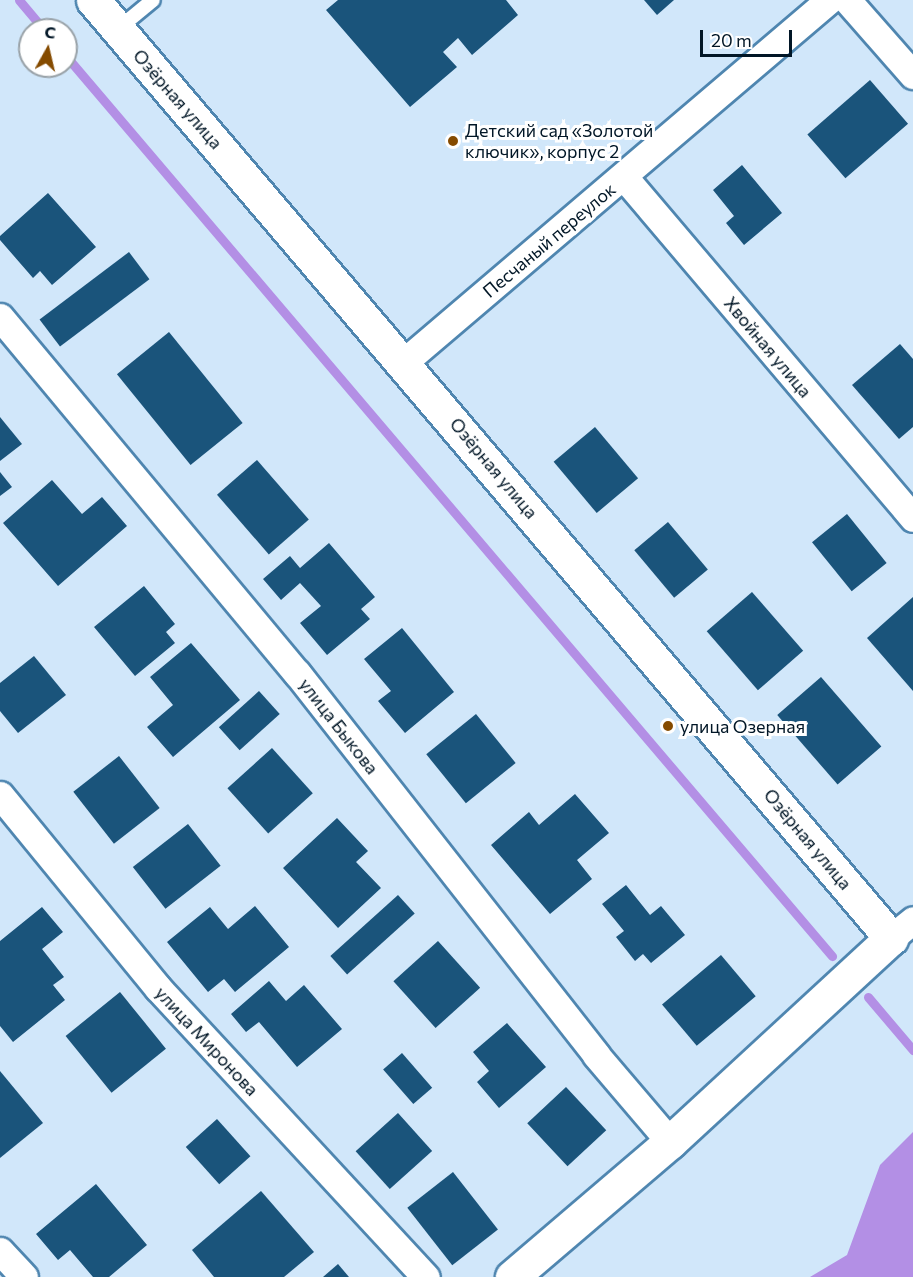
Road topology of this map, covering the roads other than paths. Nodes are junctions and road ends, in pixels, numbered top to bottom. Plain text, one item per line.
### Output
1 (93, 0) edge
2 (153, 0) edge
3 (829, 0) edge
4 (847, 0) edge
5 (118, 29) junction
6 (913, 75) edge
7 (624, 177) junction
8 (0, 317) edge
9 (404, 362) junction
10 (913, 518) edge
11 (0, 795) edge
12 (902, 929) edge
13 (670, 1142) junction
14 (0, 1251) edge
15 (24, 1277) edge
16 (426, 1277) edge
17 (512, 1277) edge

1 - 5 main road, Озёрная улица
2 - 5 lane
3 - 7 street, Песчаный переулок
4 - 6 street
5 - 9 main road, Озёрная улица
7 - 9 street, Песчаный переулок
7 - 10 street, Хвойная улица
8 - 13 street, улица Быкова
9 - 12 main road, Озёрная улица
11 - 16 street, улица Миронова
12 - 13 main road
13 - 17 main road
14 - 15 street

